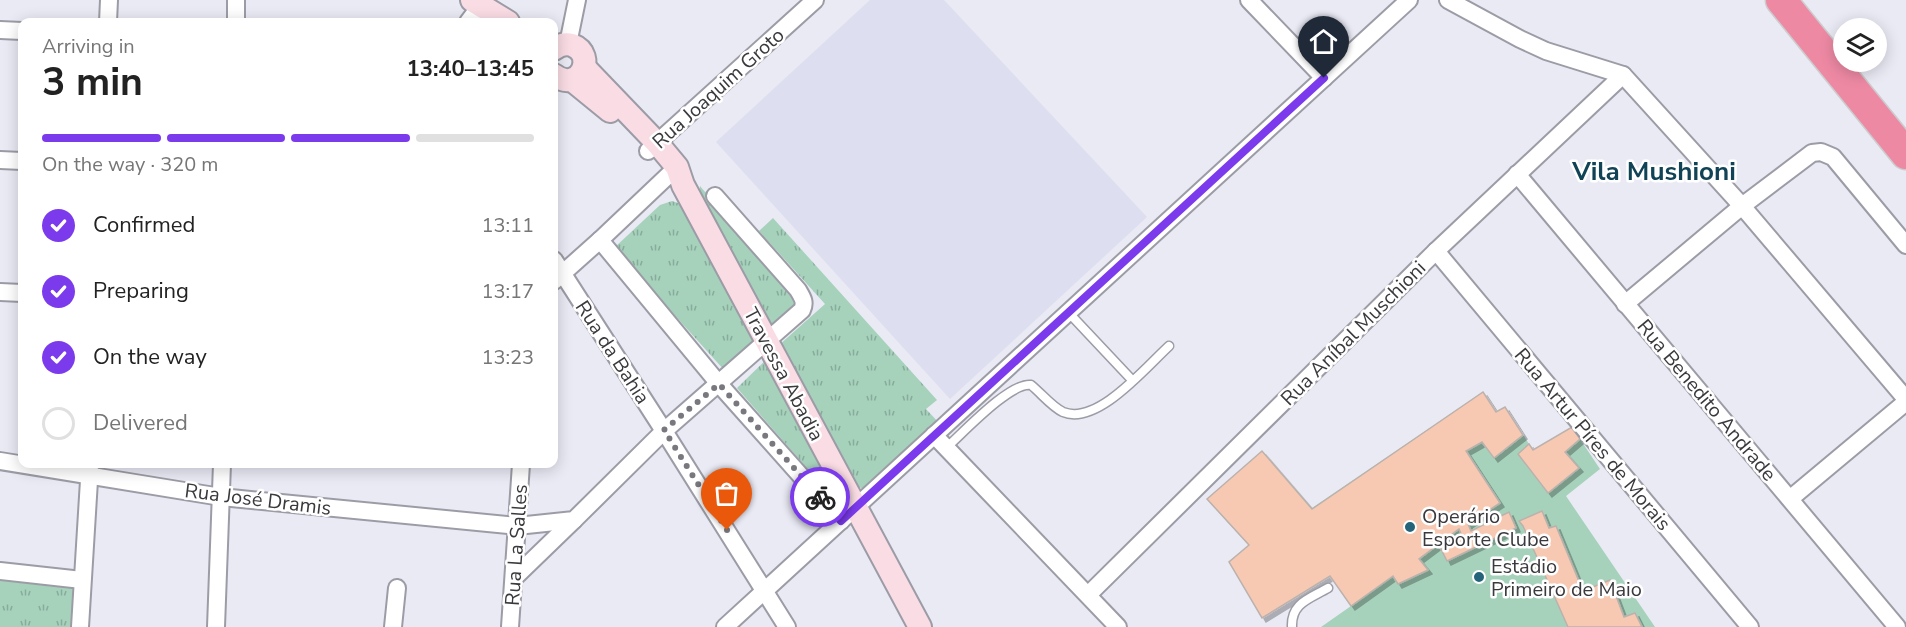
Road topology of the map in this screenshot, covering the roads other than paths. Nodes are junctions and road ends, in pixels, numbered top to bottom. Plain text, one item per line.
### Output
1 (109, 0) edge
2 (236, 0) edge
3 (452, 0) edge
4 (577, 0) edge
5 (815, 0) edge
6 (1249, 0) edge
7 (1409, 0) edge
8 (1448, 0) edge
9 (1780, 0) edge
10 (476, 13) edge
11 (108, 18) edge
12 (236, 18) edge
13 (494, 18) edge
14 (0, 30) edge
15 (18, 31) edge
16 (561, 47) edge
17 (1623, 75) junction
18 (563, 78) edge
19 (1324, 78) junction
20 (653, 147) junction
21 (1906, 154) edge
22 (0, 160) edge
23 (18, 161) edge
24 (1517, 174) junction
25 (676, 175) junction
26 (715, 196) dead end
27 (1742, 206) junction
28 (600, 240) junction
29 (1906, 245) edge
30 (1436, 251) junction
31 (558, 270) edge
32 (558, 272) edge
33 (0, 292) edge
34 (18, 293) edge
35 (1625, 304) junction
36 (1068, 312) junction
37 (766, 341) junction
38 (1169, 346) dead end
39 (1132, 380) junction
40 (719, 384) junction
41 (1906, 401) edge
42 (664, 430) junction
43 (940, 441) junction
44 (0, 460) edge
45 (18, 462) edge
46 (71, 468) edge
47 (222, 468) edge
48 (521, 468) edge
49 (89, 470) edge
50 (221, 496) junction
51 (1791, 498) junction
52 (848, 514) junction
53 (574, 520) junction
54 (517, 526) junction
55 (0, 571) edge
56 (514, 578) junction
57 (82, 580) junction
58 (397, 588) dead end
59 (1328, 588) dead end
60 (765, 590) junction
61 (1088, 595) junction
62 (80, 627) edge
63 (216, 627) edge
64 (393, 627) edge
65 (510, 627) edge
66 (725, 627) edge
67 (787, 627) edge
68 (920, 627) edge
69 (1118, 627) edge
70 (1293, 627) edge
71 (1750, 627) edge
72 (1897, 627) edge

1 - 11 street
2 - 12 street
3 - 10 street
4 - 16 street
5 - 20 street, Rua Joaquim Groto
6 - 19 street
7 - 19 street
8 - 17 street
9 - 21 highway
10 - 13 street
14 - 15 street
16 - 18 street, Travessa Abadia
17 - 24 street, Rua Aníbal Muschioni
17 - 27 street
18 - 20 street, Travessa Abadia
19 - 36 street
20 - 25 street, Travessa Abadia
22 - 23 street
24 - 30 street, Rua Aníbal Muschioni
24 - 35 street, Rua Benedito Andrade
25 - 28 street
25 - 37 street, Travessa Abadia
26 - 37 street
27 - 29 street
27 - 35 street
27 - 41 street
28 - 31 street
28 - 40 street
30 - 61 street, Rua Aníbal Muschioni
30 - 71 street, Rua Artur Píres de Morais
32 - 42 street, Rua da Bahia
33 - 34 street
35 - 51 street, Rua Benedito Andrade
36 - 39 lane
36 - 43 street
37 - 40 street
37 - 52 street, Travessa Abadia
38 - 39 lane
39 - 43 lane
40 - 42 street
40 - 52 street
41 - 51 street
42 - 53 street
42 - 60 street, Rua da Bahia
43 - 52 street
43 - 61 street
44 - 45 street, Rua José Dramis
46 - 49 street, Rua José Dramis
47 - 50 street
48 - 54 street, Rua La Salles
49 - 50 street, Rua José Dramis
49 - 57 street
50 - 54 street, Rua José Dramis
50 - 63 street
51 - 72 street, Rua Benedito Andrade
52 - 60 street
52 - 68 street, Travessa Abadia
53 - 54 street, Rua José Dramis
53 - 56 street
54 - 56 street, Rua La Salles
55 - 57 street
56 - 65 street, Rua La Salles
57 - 62 street
58 - 64 street
59 - 70 lane
60 - 66 street
60 - 67 street, Rua da Bahia
61 - 69 street

